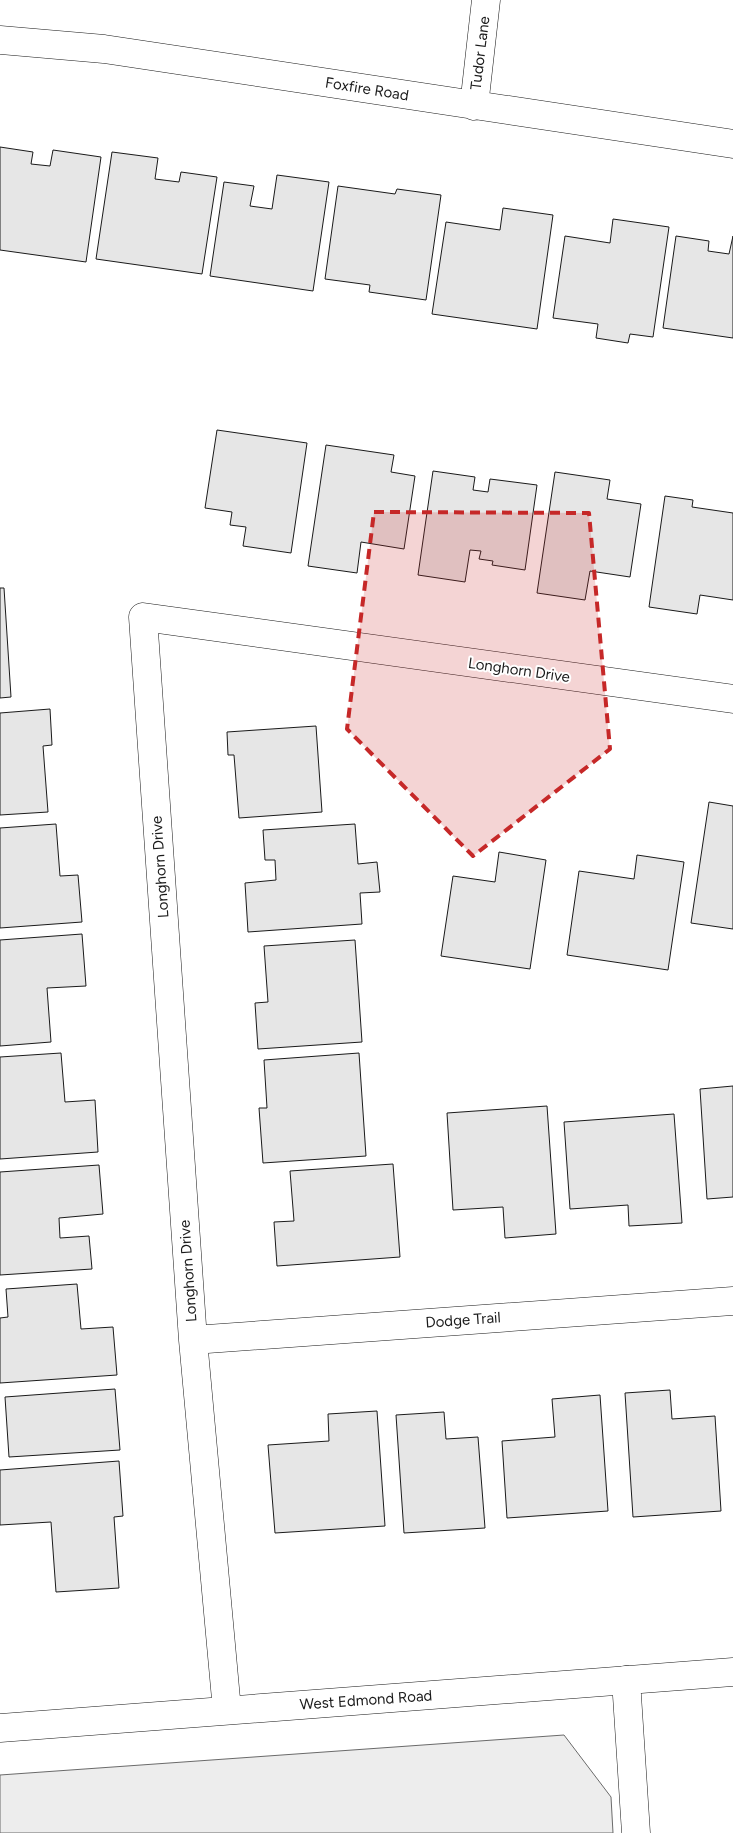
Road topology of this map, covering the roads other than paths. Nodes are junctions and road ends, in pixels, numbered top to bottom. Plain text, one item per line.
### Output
1 (486, 0) edge
2 (0, 40) edge
3 (474, 106) junction
4 (733, 144) edge
5 (733, 699) edge
6 (733, 1301) edge
7 (193, 1340) junction
8 (733, 1672) edge
9 (626, 1680) junction
10 (227, 1710) junction
11 (0, 1728) edge
12 (636, 1833) edge

1 - 3 street, Tudor Lane
2 - 3 street, Foxfire Road
3 - 4 street, Foxfire Road
5 - 7 street, Longhorn Drive
6 - 7 street, Dodge Trail
7 - 10 street, Longhorn Drive
8 - 9 street, West Edmond Road
9 - 10 street, West Edmond Road
9 - 12 street
10 - 11 street, West Edmond Road

